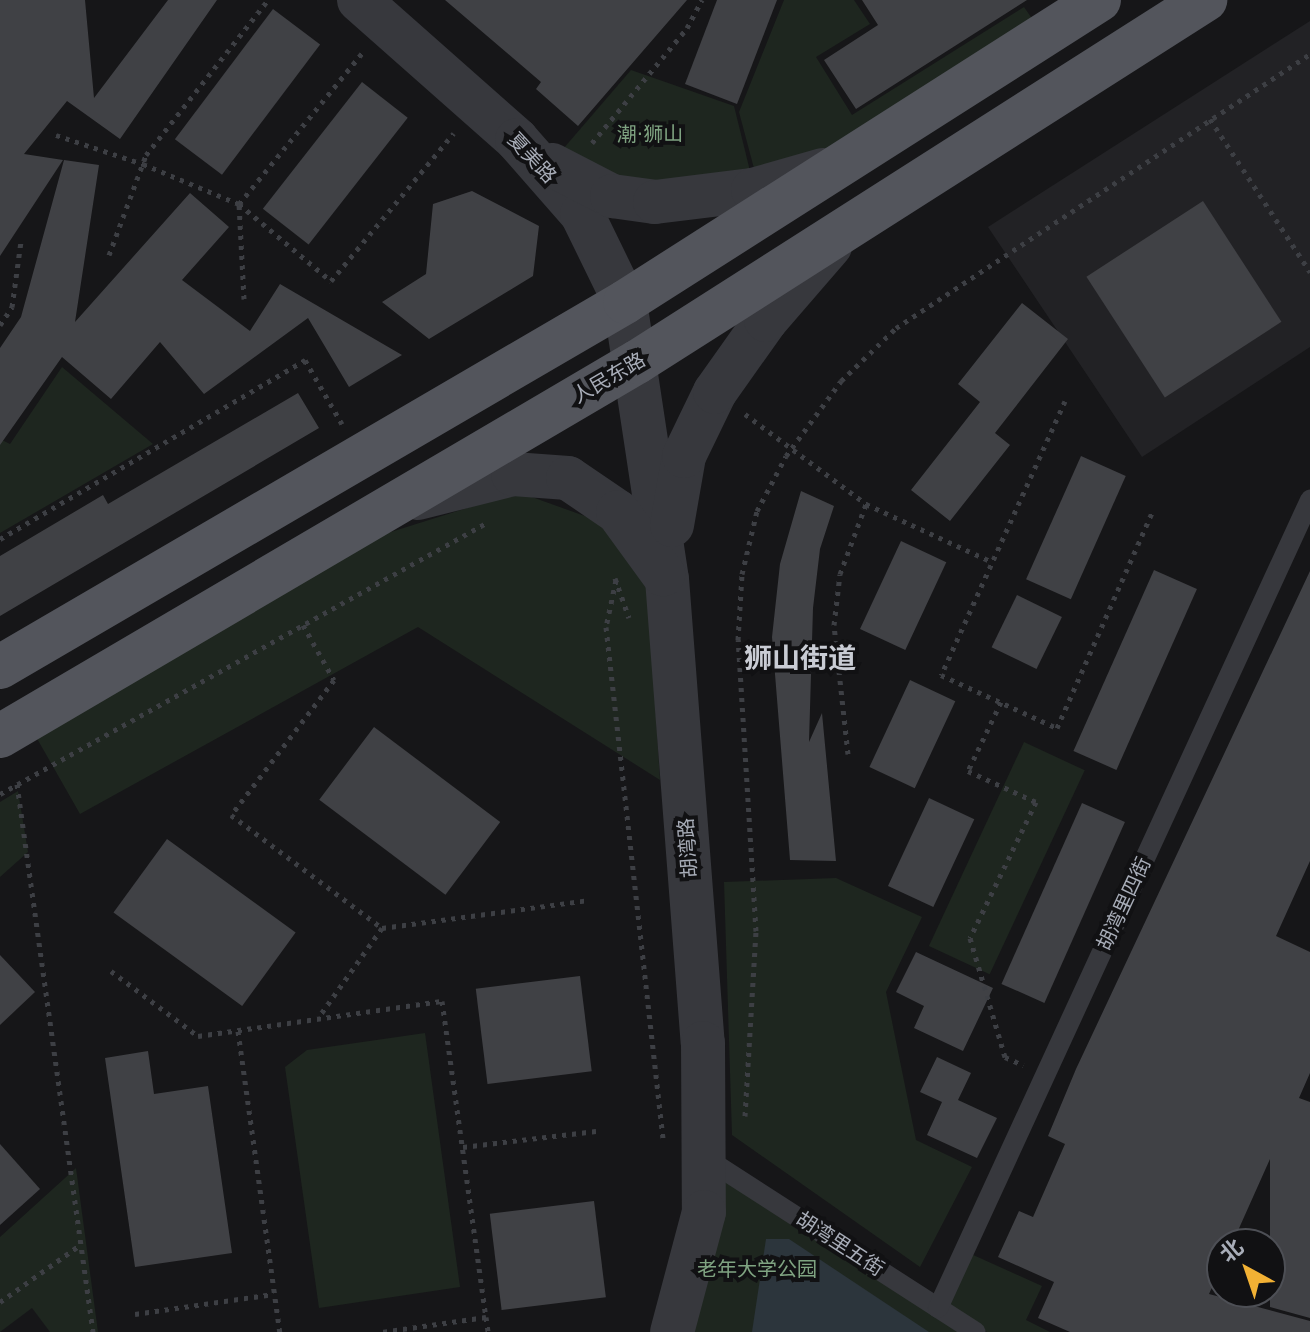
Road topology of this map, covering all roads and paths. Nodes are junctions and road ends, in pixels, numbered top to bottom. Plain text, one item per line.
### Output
1 (268, 0) edge
2 (702, 0) edge
3 (1099, 0) edge
4 (1205, 0) edge
5 (372, 12) edge
6 (1310, 54) edge
7 (477, 105) junction
8 (1210, 119) junction
9 (56, 135) dead end
10 (517, 140) junction
11 (589, 147) dead end
12 (143, 164) junction
13 (840, 165) junction
14 (239, 204) junction
15 (847, 228) junction
16 (21, 241) dead end
17 (109, 255) dead end
18 (1310, 272) edge
19 (244, 299) dead end
20 (625, 302) junction
21 (0, 325) edge
22 (637, 362) junction
23 (715, 392) junction
24 (1065, 401) dead end
25 (792, 448) junction
26 (361, 456) junction
27 (1310, 500) edge
28 (866, 504) junction
29 (1152, 513) dead end
30 (500, 516) dead end
31 (354, 525) junction
32 (0, 539) edge
33 (992, 562) junction
34 (612, 570) dead end
35 (616, 579) junction
36 (667, 579) junction
37 (303, 625) junction
38 (631, 628) dead end
39 (0, 667) edge
40 (1001, 702) junction
41 (0, 736) edge
42 (848, 754) dead end
43 (17, 784) junction
44 (0, 794) edge
45 (588, 900) dead end
46 (382, 928) junction
47 (111, 971) dead end
48 (317, 1019) junction
49 (238, 1031) junction
50 (1045, 1075) junction
51 (596, 1131) dead end
52 (664, 1142) dead end
53 (463, 1147) junction
54 (720, 1168) junction
55 (81, 1244) junction
56 (274, 1294) junction
57 (0, 1302) edge
58 (938, 1308) junction
59 (135, 1314) dead end
60 (486, 1317) junction
61 (93, 1332) edge
62 (280, 1332) edge
63 (382, 1332) edge
64 (488, 1332) edge
65 (672, 1332) edge
66 (976, 1332) edge

1 - 12 path
2 - 11 path
3 - 13 main road
4 - 15 main road, 人民东路
5 - 7 street, 夏美路
5 - 14 path
6 - 8 path
7 - 10 street, 夏美路
7 - 14 path
8 - 18 path
8 - 25 path
9 - 12 path
10 - 13 street
10 - 20 street, 夏美路
12 - 14 path
12 - 17 path
13 - 20 main road
14 - 19 path
15 - 22 main road, 人民东路
15 - 23 street
16 - 21 path
20 - 22 street, 夏美路
20 - 26 main road
22 - 31 main road, 人民东路
22 - 36 street, 胡湾路
23 - 25 path
23 - 36 street
24 - 33 path
25 - 28 path
25 - 54 path
26 - 32 path
26 - 39 main road
27 - 50 lane, 胡湾里四街
28 - 33 path
28 - 42 path
29 - 40 path
30 - 37 path
31 - 36 street
31 - 41 main road, 人民东路
33 - 40 path
34 - 35 path
35 - 38 path
35 - 52 path
36 - 54 street, 胡湾路
37 - 43 path
37 - 46 path
40 - 50 path
43 - 44 path
43 - 55 path
45 - 46 path
46 - 48 path
47 - 49 path
48 - 49 path
48 - 53 path
49 - 56 path
50 - 58 lane, 胡湾里四街
51 - 53 path
53 - 60 path
54 - 58 lane, 胡湾里五街
54 - 65 street, 胡湾路
55 - 57 path
55 - 61 path
56 - 59 path
56 - 62 path
58 - 66 lane, 胡湾里五街
60 - 63 path
60 - 64 path

